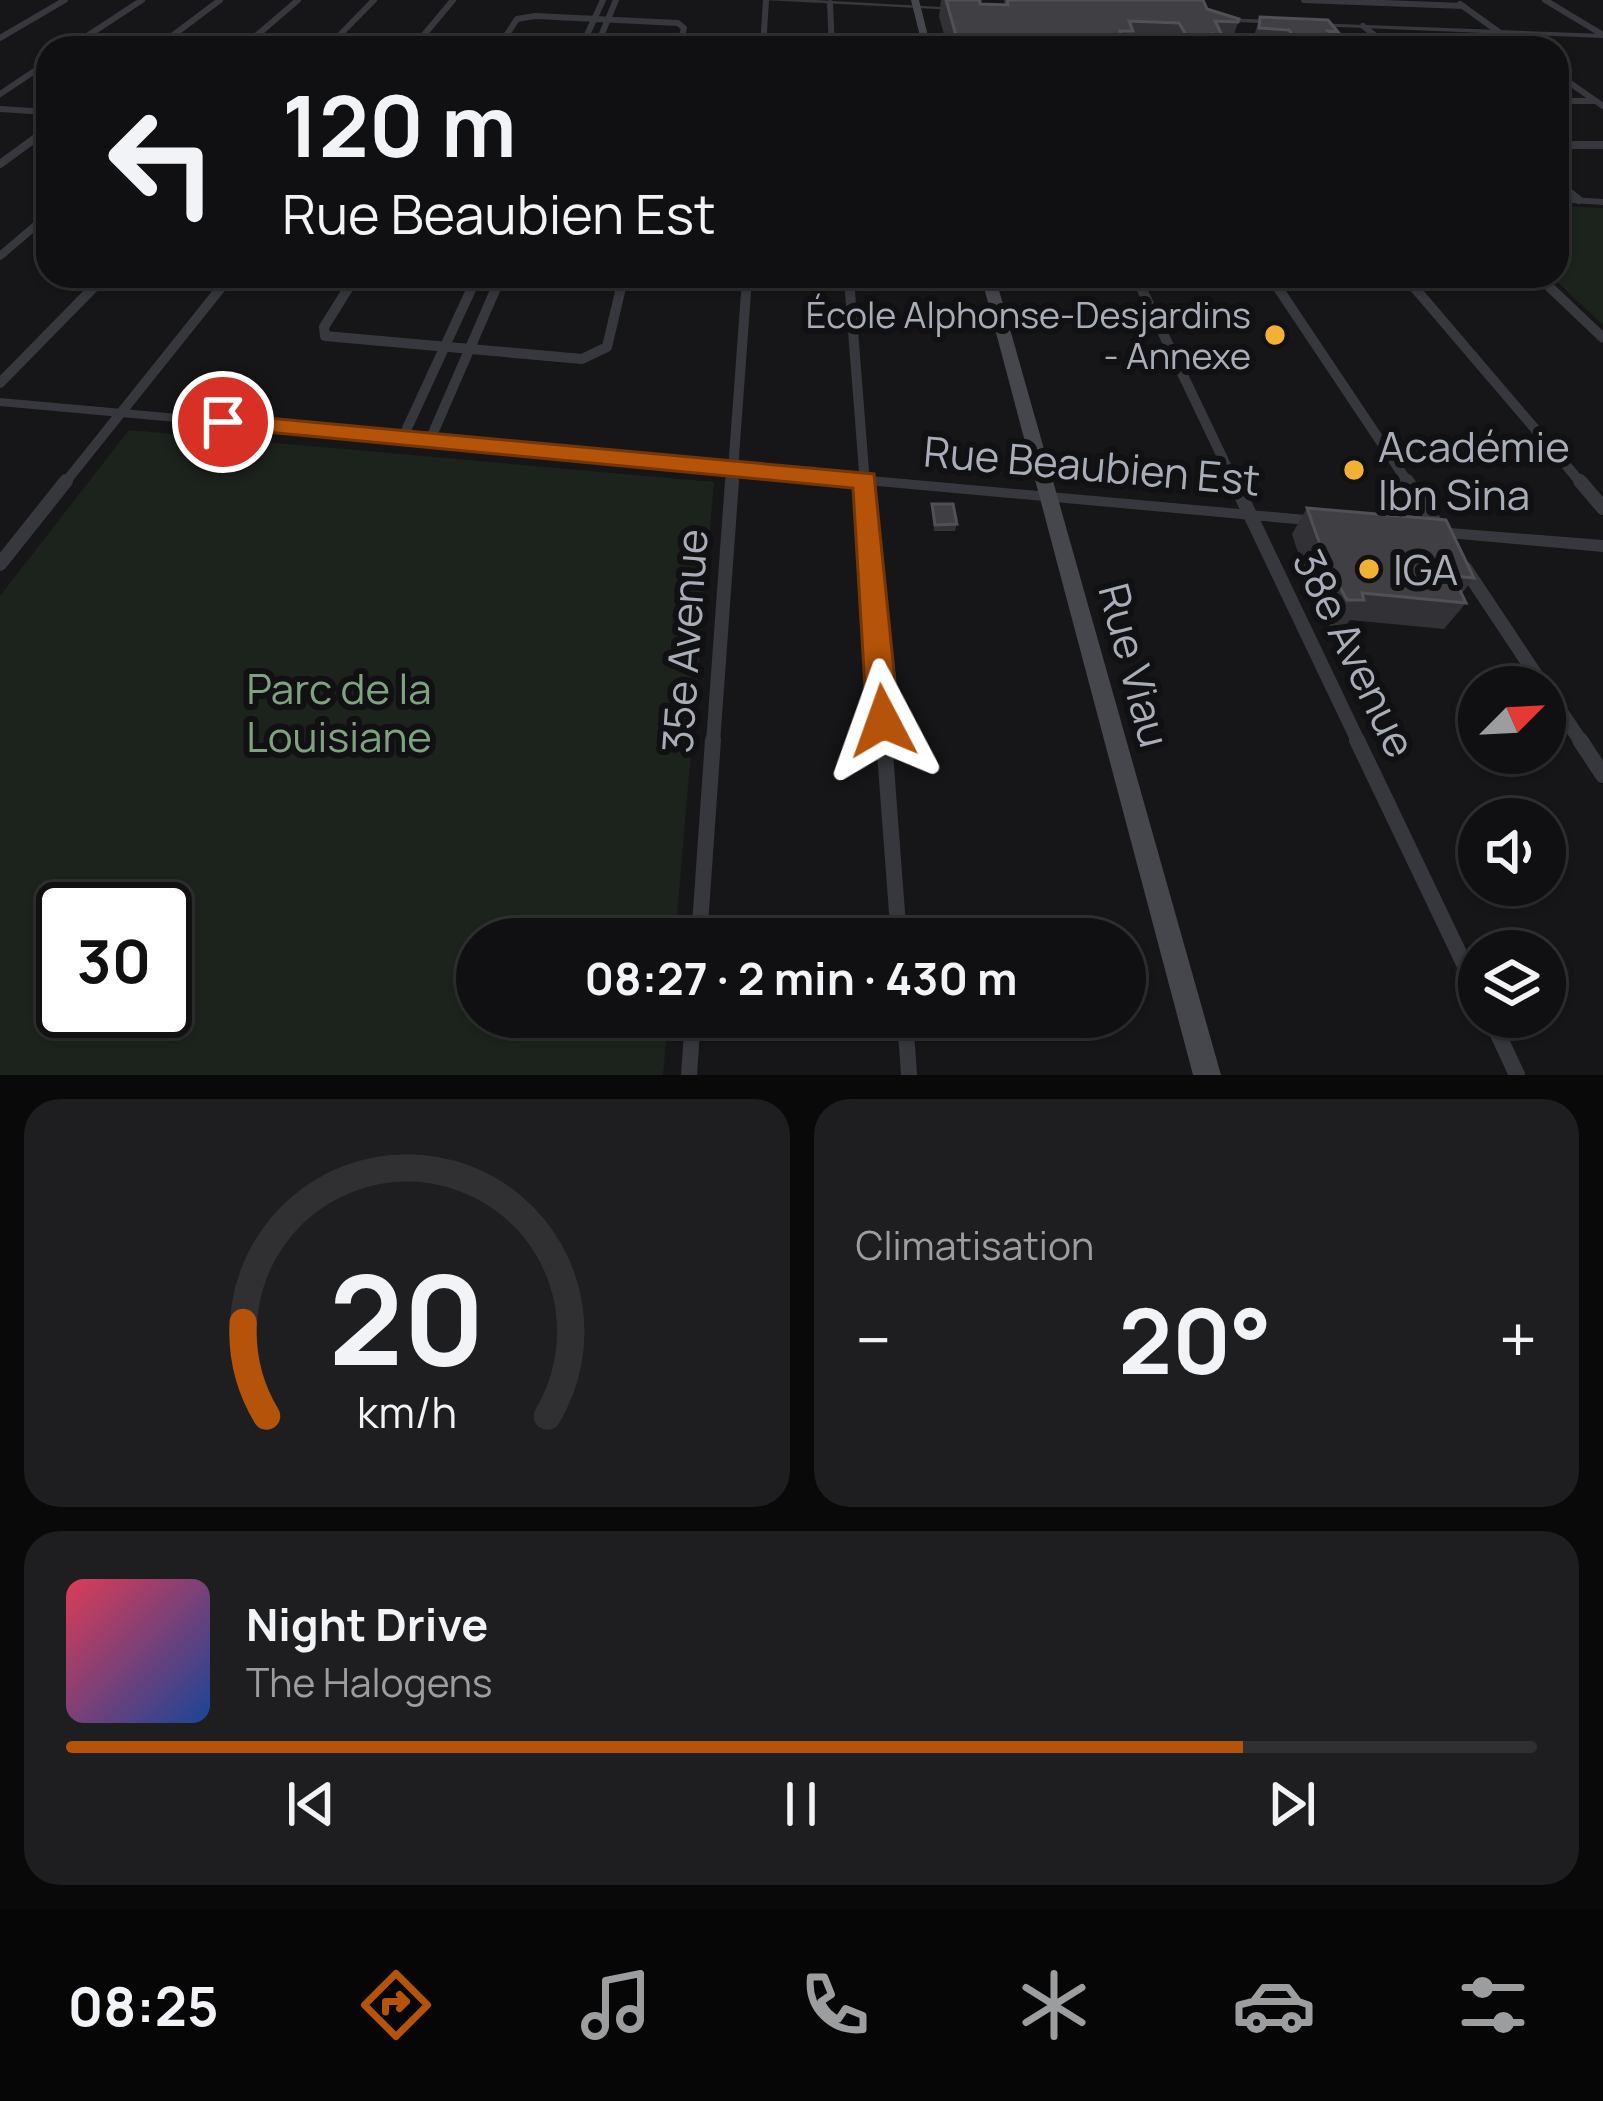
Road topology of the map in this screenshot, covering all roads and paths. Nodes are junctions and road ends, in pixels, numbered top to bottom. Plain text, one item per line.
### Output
1 (65, 0) edge
2 (142, 0) edge
3 (220, 0) edge
4 (298, 0) edge
5 (374, 0) edge
6 (453, 0) edge
7 (602, 0) edge
8 (616, 0) edge
9 (766, 0) edge
10 (1304, 0) edge
11 (1454, 0) edge
12 (1545, 0) edge
13 (1343, 1) edge
14 (830, 2) edge
15 (1418, 2) edge
16 (916, 3) edge
17 (1463, 6) junction
18 (958, 8) edge
19 (594, 18) junction
20 (608, 19) junction
21 (1206, 19) edge
22 (1285, 22) edge
23 (1307, 23) edge
24 (1363, 26) junction
25 (1498, 32) junction
26 (1603, 35) edge
27 (88, 36) edge
28 (172, 36) edge
29 (256, 36) edge
30 (339, 36) edge
31 (423, 36) edge
32 (507, 36) edge
33 (586, 36) edge
34 (601, 36) edge
35 (680, 36) edge
36 (764, 36) edge
37 (831, 36) edge
38 (924, 36) edge
39 (1375, 36) edge
40 (1504, 36) edge
41 (0, 38) edge
42 (36, 70) edge
43 (1569, 83) edge
44 (0, 94) edge
45 (1569, 102) edge
46 (1599, 104) edge
47 (0, 109) edge
48 (36, 111) edge
49 (36, 138) edge
50 (1569, 145) edge
51 (1603, 145) edge
52 (0, 164) edge
53 (1569, 192) edge
54 (1569, 200) edge
55 (1579, 200) junction
56 (1603, 202) edge
57 (36, 225) edge
58 (0, 256) edge
59 (92, 288) edge
60 (220, 288) edge
61 (348, 288) edge
62 (472, 288) edge
63 (496, 288) edge
64 (621, 288) edge
65 (746, 288) edge
66 (850, 288) edge
67 (991, 288) edge
68 (1142, 288) edge
69 (1278, 288) edge
70 (1415, 288) edge
71 (1551, 288) edge
72 (1603, 338) edge
73 (445, 347) junction
74 (470, 350) junction
75 (0, 383) edge
76 (0, 402) edge
77 (121, 412) junction
78 (403, 437) junction
79 (430, 440) junction
80 (733, 468) junction
81 (865, 481) junction
82 (1047, 497) junction
83 (1603, 508) edge
84 (1249, 514) junction
85 (1339, 523) edge
86 (1415, 530) edge
87 (1442, 532) junction
88 (1603, 546) edge
89 (0, 564) edge
90 (1530, 666) edge
91 (1566, 720) edge
92 (1603, 776) edge
93 (701, 918) edge
94 (897, 918) edge
95 (1458, 951) edge
96 (692, 1038) edge
97 (907, 1038) edge
98 (1500, 1038) edge
99 (689, 1075) edge
100 (910, 1075) edge
101 (1207, 1075) edge
102 (1517, 1075) edge

1 - 41 street
2 - 27 street
3 - 28 street
4 - 29 street
5 - 30 street
6 - 31 street
7 - 19 street
8 - 20 street
9 - 14 street
9 - 36 street
10 - 13 street
11 - 17 street
12 - 26 street
13 - 15 street
14 - 16 street
14 - 37 street
15 - 17 street
16 - 18 street
16 - 38 main road
17 - 25 street
19 - 20 street
19 - 32 street
19 - 33 street
20 - 34 street
20 - 35 street
21 - 22 street
23 - 24 street
24 - 25 street
24 - 39 street
25 - 26 street
25 - 40 street
42 - 44 street
43 - 46 street
45 - 46 street
47 - 48 street
49 - 52 street
50 - 51 street
53 - 55 street
54 - 55 street
55 - 56 street
57 - 58 street
59 - 75 street
60 - 77 street
61 - 73 street
62 - 73 street
63 - 74 street
64 - 74 street
65 - 80 street, 35e Avenue
66 - 81 street
67 - 82 main road, Rue Viau
68 - 84 street, 38e Avenue
69 - 87 street
70 - 83 street
71 - 72 street
73 - 74 street
73 - 78 street
74 - 79 street
76 - 77 street, Rue Beaubien Est
77 - 78 street, Rue Beaubien Est
77 - 89 street
78 - 79 street, Rue Beaubien Est
79 - 80 street, Rue Beaubien Est
80 - 81 street, Rue Beaubien Est
80 - 93 street, 35e Avenue
81 - 82 street, Rue Beaubien Est
81 - 94 street
82 - 84 street, Rue Beaubien Est
82 - 101 main road, Rue Viau
84 - 85 street, Rue Beaubien Est
84 - 95 street, 38e Avenue
86 - 87 street
87 - 88 street
87 - 90 street
91 - 92 street
96 - 99 street
97 - 100 street
98 - 102 street

